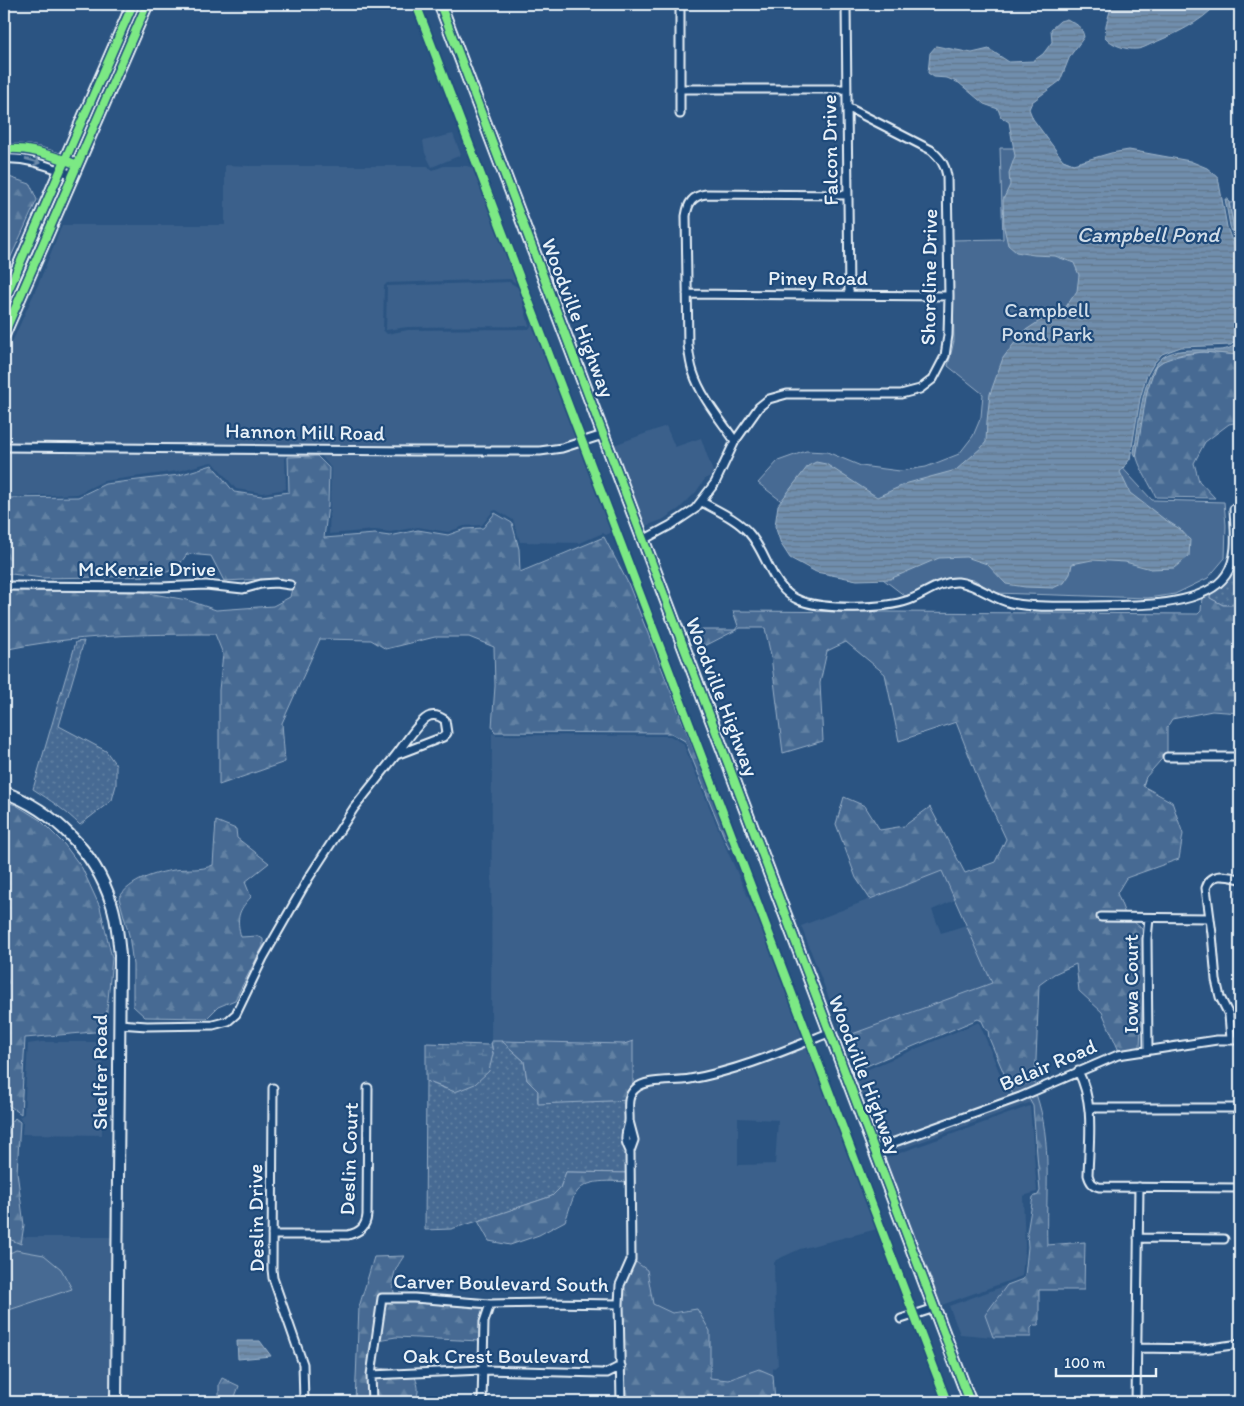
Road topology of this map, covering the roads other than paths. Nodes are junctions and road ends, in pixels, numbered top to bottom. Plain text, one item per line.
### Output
1 (133, 4) edge
2 (147, 4) edge
3 (440, 4) edge
4 (680, 4) edge
5 (846, 4) edge
6 (679, 89) junction
7 (847, 89) junction
8 (847, 107) junction
9 (680, 114) dead end
10 (4, 150) edge
11 (4, 159) edge
12 (63, 165) junction
13 (75, 169) junction
14 (848, 196) junction
15 (34, 231) junction
16 (34, 264) junction
17 (14, 276) junction
18 (687, 294) junction
19 (849, 295) junction
20 (949, 296) junction
21 (4, 300) edge
22 (15, 308) junction
23 (4, 334) edge
24 (603, 435) junction
25 (735, 441) junction
26 (4, 447) edge
27 (702, 502) junction
28 (1234, 509) dead end
29 (643, 540) junction
30 (1236, 561) edge
31 (290, 585) dead end
32 (4, 586) edge
33 (396, 755) junction
34 (1167, 757) dead end
35 (1240, 758) edge
36 (4, 792) edge
37 (1240, 879) edge
38 (1101, 917) dead end
39 (1149, 918) junction
40 (1210, 918) junction
41 (119, 1024) junction
42 (831, 1032) junction
43 (1232, 1039) junction
44 (1240, 1040) edge
45 (1148, 1050) junction
46 (1078, 1071) junction
47 (274, 1088) dead end
48 (368, 1088) dead end
49 (1089, 1108) junction
50 (1240, 1108) edge
51 (875, 1149) junction
52 (1139, 1187) junction
53 (1240, 1188) edge
54 (272, 1234) junction
55 (1138, 1238) junction
56 (1224, 1239) dead end
57 (490, 1304) junction
58 (619, 1304) junction
59 (935, 1308) junction
60 (901, 1319) dead end
61 (1240, 1344) edge
62 (1137, 1348) junction
63 (621, 1366) junction
64 (482, 1370) junction
65 (371, 1375) junction
66 (116, 1402) edge
67 (304, 1402) edge
68 (372, 1402) edge
69 (482, 1402) edge
70 (621, 1402) edge
71 (970, 1402) edge
72 (1136, 1402) edge

1 - 12 main road
2 - 13 main road
3 - 24 main road, Woodville Highway
4 - 6 street
5 - 7 street, Falcon Drive
6 - 7 street
6 - 9 street
7 - 8 street, Falcon Drive
8 - 14 street, Falcon Drive
8 - 20 street, Shoreline Drive
10 - 12 street
11 -> 12 street
12 - 13 street
12 - 13 street
12 - 15 main road
13 - 16 main road
14 - 18 street
14 - 19 street, Falcon Drive
15 - 16 main road
15 - 17 main road
16 - 22 main road
17 - 21 main road
17 - 22 main road
18 - 19 street, Piney Road
18 - 25 street
19 - 20 street, Piney Road
20 - 25 street, Shoreline Drive
22 - 23 main road
24 - 26 street, Hannon Mill Road
24 - 29 main road, Woodville Highway
25 - 27 street, Shoreline Drive
27 - 29 street, Shoreline Drive
27 - 30 street
28 - 30 street
29 - 42 main road, Woodville Highway
31 - 32 street, McKenzie Drive
33 - 33 street
33 - 41 street
34 - 35 street
36 - 41 street, Shelfer Road
37 - 40 street
38 - 39 street
39 - 40 street
39 - 45 street, Iowa Court
40 - 43 street
41 - 66 street, Shelfer Road
42 - 51 main road, Woodville Highway
42 - 58 street
43 - 44 street, Belair Road
43 - 45 street, Belair Road
45 - 46 street, Belair Road
46 - 49 street
46 - 51 street, Belair Road
47 - 54 street, Deslin Drive
48 - 54 street, Deslin Court
49 - 50 street
49 - 52 street
51 - 59 main road, Woodville Highway
52 - 53 street
52 - 55 street
54 - 67 street, Deslin Drive
55 - 56 street
55 - 62 street
57 - 58 street, Carver Boulevard South
57 - 64 street
57 - 65 street, Carver Boulevard South
58 - 63 street
59 - 60 street
59 - 71 main road, Woodville Highway
61 - 62 street
62 - 72 street
63 - 64 street, Oak Crest Boulevard
63 - 70 street
64 - 65 street, Oak Crest Boulevard
64 - 69 street
65 - 68 street

